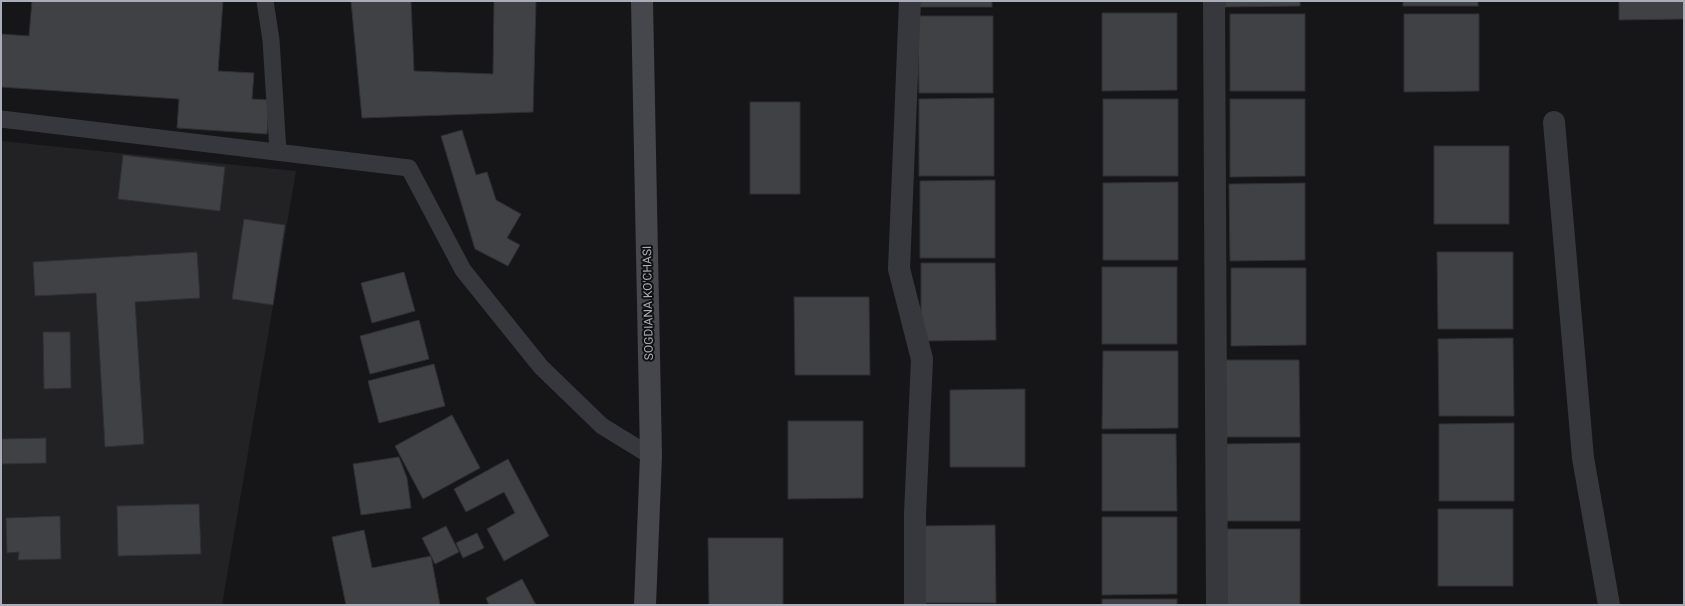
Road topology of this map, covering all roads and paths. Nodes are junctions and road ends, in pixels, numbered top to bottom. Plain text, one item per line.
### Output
1 (265, 1) edge
2 (642, 1) edge
3 (910, 1) edge
4 (1214, 1) edge
5 (1, 119) edge
6 (1554, 122) dead end
7 (278, 152) junction
8 (651, 456) junction
9 (645, 605) edge
10 (915, 605) edge
11 (1217, 605) edge
12 (1609, 605) edge

1 - 7 lane
2 - 8 street, SOGDIANA KO'CHASI
3 - 10 street
4 - 11 street
5 - 7 lane
6 - 12 street
7 - 8 lane
8 - 9 street, SOGDIANA KO'CHASI

